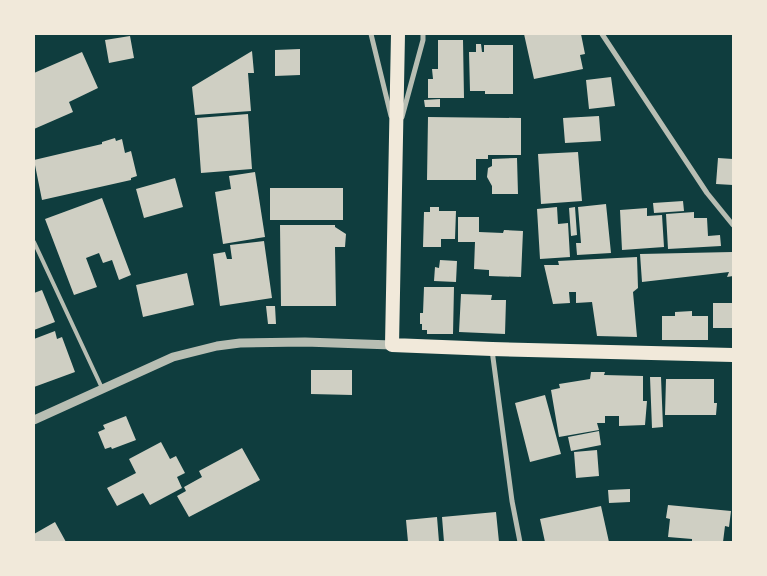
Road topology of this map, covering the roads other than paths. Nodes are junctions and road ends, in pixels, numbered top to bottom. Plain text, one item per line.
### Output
1 (371, 34) edge
2 (398, 34) edge
3 (423, 34) edge
4 (602, 34) edge
5 (396, 137) junction
6 (733, 225) edge
7 (34, 242) edge
8 (392, 345) junction
9 (492, 349) junction
10 (733, 355) edge
11 (102, 388) junction
12 (34, 420) edge
13 (520, 542) edge

1 - 5 street
2 - 5 highway
3 - 5 street
4 - 6 street
5 - 8 highway
7 - 11 lane
8 - 9 highway
8 - 11 street
9 - 10 highway
9 - 13 street
11 - 12 street

